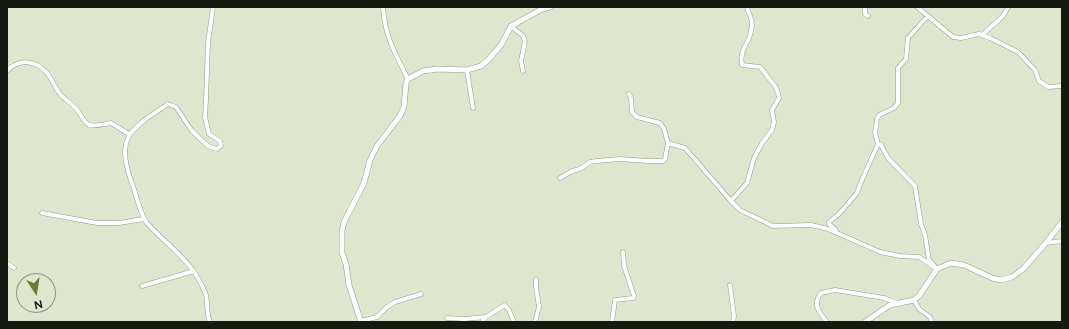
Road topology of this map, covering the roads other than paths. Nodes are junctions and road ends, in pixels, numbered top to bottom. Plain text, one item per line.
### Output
1 (213, 7) edge
2 (383, 7) edge
3 (550, 7) edge
4 (747, 7) edge
5 (865, 7) edge
6 (917, 7) edge
7 (1008, 7) edge
8 (868, 16) dead end
9 (928, 16) junction
10 (511, 26) junction
11 (982, 35) junction
12 (467, 70) junction
13 (7, 71) edge
14 (523, 71) dead end
15 (408, 79) junction
16 (1062, 86) edge
17 (629, 94) dead end
18 (473, 108) dead end
19 (129, 134) junction
20 (668, 143) junction
21 (878, 144) junction
22 (560, 178) dead end
23 (731, 202) junction
24 (42, 213) dead end
25 (144, 219) junction
26 (1062, 222) edge
27 (840, 233) junction
28 (1062, 241) edge
29 (1046, 243) junction
30 (623, 252) dead end
31 (7, 263) edge
32 (14, 268) dead end
33 (936, 269) junction
34 (194, 272) junction
35 (536, 279) dead end
36 (730, 285) dead end
37 (142, 286) dead end
38 (421, 294) dead end
39 (914, 300) junction
40 (898, 303) junction
41 (486, 317) junction
42 (448, 318) dead end
43 (210, 322) edge
44 (361, 322) edge
45 (482, 322) edge
46 (514, 322) edge
47 (535, 322) edge
48 (612, 322) edge
49 (732, 322) edge
50 (827, 322) edge
51 (865, 322) edge
52 (932, 322) edge

1 - 19 street
2 - 15 street
3 - 10 street
4 - 23 street
5 - 8 street
6 - 9 street
7 - 11 street
9 - 11 street
9 - 21 street
10 - 12 street
10 - 14 street
11 - 16 street
12 - 15 street
12 - 18 street
13 - 19 street
15 - 44 street
17 - 20 street
19 - 25 street
20 - 22 street
20 - 23 street
21 - 27 street
21 - 33 street
23 - 27 street
24 - 25 street
25 - 34 street
26 - 29 street
27 - 33 street
28 - 29 street
29 - 33 street
30 - 48 street
31 - 32 street
33 - 39 street
34 - 37 street
34 - 43 street
35 - 47 street
36 - 49 street
38 - 44 street
39 - 40 street
39 - 52 street
40 - 50 street
40 - 51 street
41 - 42 street
41 - 45 street
41 - 46 street

